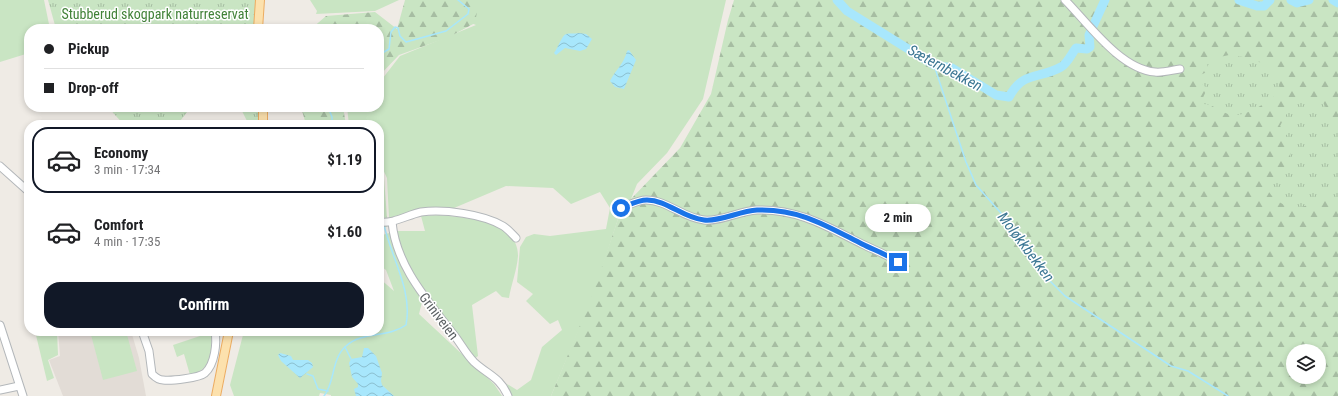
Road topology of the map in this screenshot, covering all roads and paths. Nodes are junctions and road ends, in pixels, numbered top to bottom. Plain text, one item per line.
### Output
1 (260, 0) edge
2 (1064, 0) edge
3 (258, 24) edge
4 (1180, 69) dead end
5 (0, 166) edge
6 (24, 188) edge
7 (621, 208) dead end
8 (385, 222) edge
9 (516, 238) dead end
10 (898, 262) dead end
11 (0, 325) edge
12 (144, 336) edge
13 (215, 336) edge
14 (228, 336) edge
15 (19, 386) junction
16 (0, 390) edge
17 (23, 396) edge
18 (216, 396) edge
19 (508, 396) edge

1 - 3 main road
2 - 4 street
5 - 6 street
7 - 10 street
8 - 9 street, Griniveien
8 - 19 street, Griniveien
11 - 15 street
12 - 13 street
14 - 18 main road
15 - 16 street
15 - 17 street

